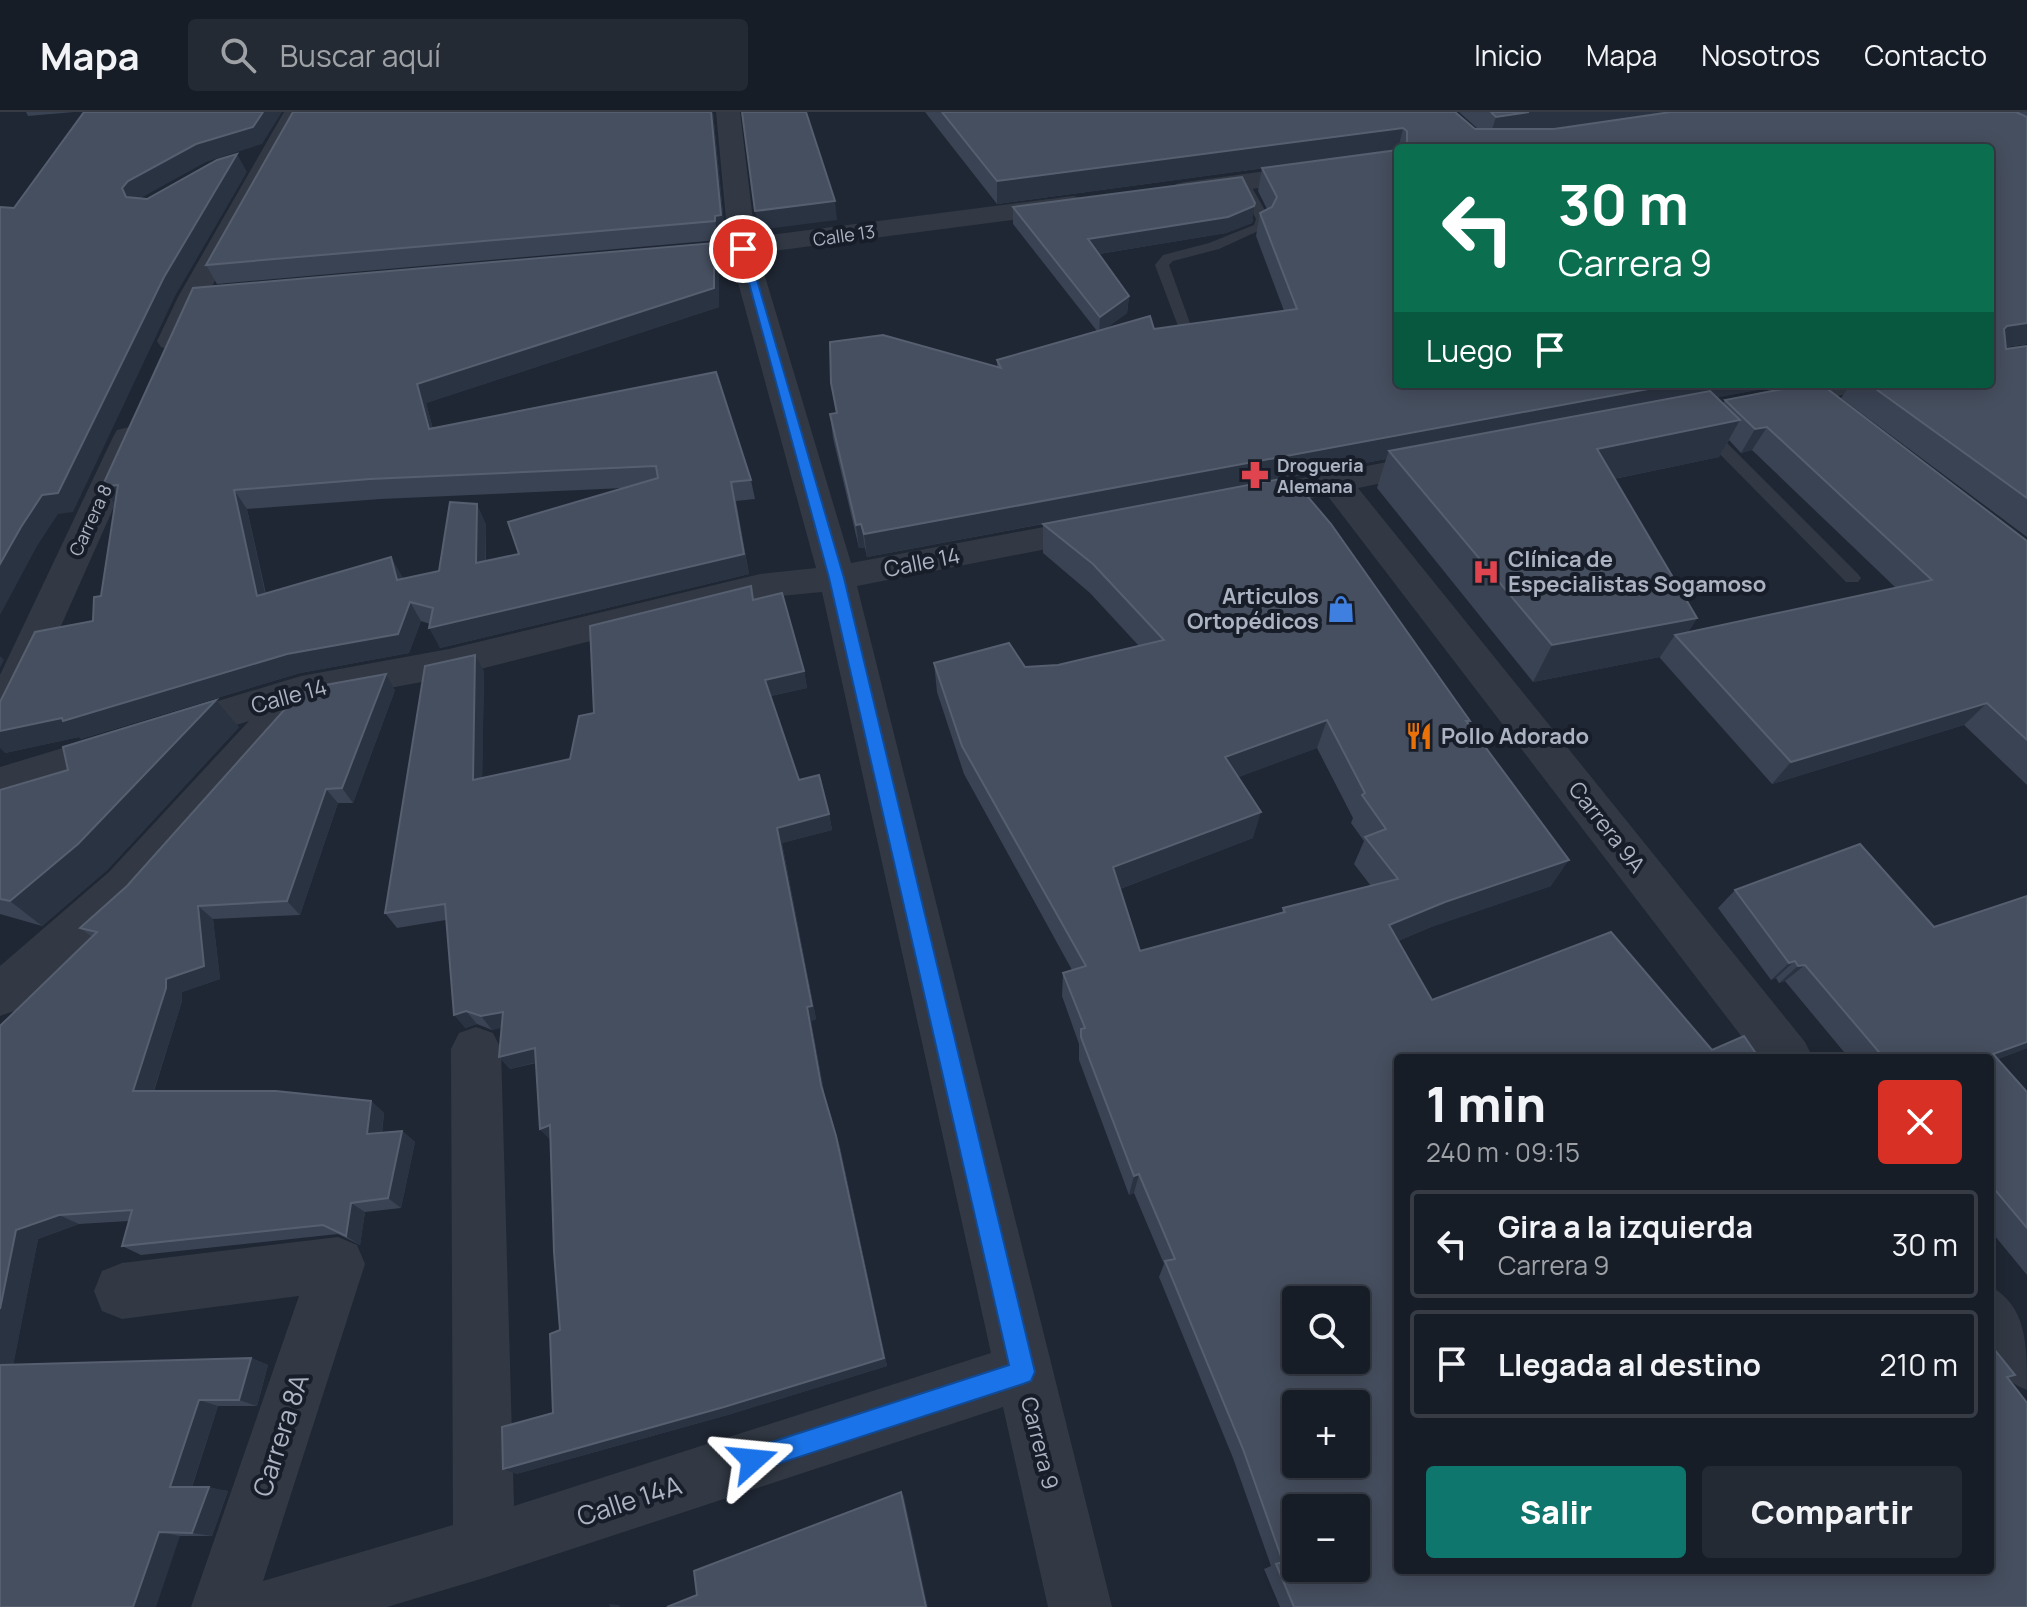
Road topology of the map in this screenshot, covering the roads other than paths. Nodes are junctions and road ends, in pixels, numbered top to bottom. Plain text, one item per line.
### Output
1 (296, 112) edge
2 (728, 112) edge
3 (1394, 162) edge
4 (1247, 181) junction
5 (1153, 194) edge
6 (1105, 200) edge
7 (743, 249) junction
8 (680, 254) edge
9 (1183, 323) edge
10 (159, 370) edge
11 (1832, 388) edge
12 (139, 413) edge
13 (1682, 416) joint
14 (1474, 456) edge
15 (1336, 483) junction
16 (1211, 506) edge
17 (1133, 521) edge
18 (837, 578) junction
19 (1852, 578) dead end
20 (301, 690) junction
21 (0, 718) edge
22 (0, 783) edge
23 (0, 995) edge
24 (476, 1049) dead end
25 (1785, 1054) edge
26 (122, 1291) dead end
27 (1994, 1319) edge
28 (2027, 1361) edge
29 (1023, 1372) junction
30 (484, 1547) junction
31 (223, 1607) edge
32 (279, 1607) edge
33 (1080, 1607) edge

1 - 10 street
2 - 7 street, Carrera 9
3 - 4 street
4 - 5 street
4 - 9 lane
6 - 7 street, Calle 13
7 - 8 street, Calle 13
7 - 18 street, Carrera 9
11 - 13 street
12 - 21 street, Carrera 8
13 - 19 lane
14 - 15 street
15 - 16 street
15 - 25 street, Carrera 9A
17 - 18 street, Calle 14
18 - 20 street, Calle 14
18 - 29 street, Carrera 9
20 - 22 street, Calle 14
20 - 23 street
24 - 30 street
26 - 31 street, Carrera 8A
27 - 28 street
29 - 30 street, Calle 14A
29 - 33 street, Carrera 9
30 - 32 street, Calle 14A

